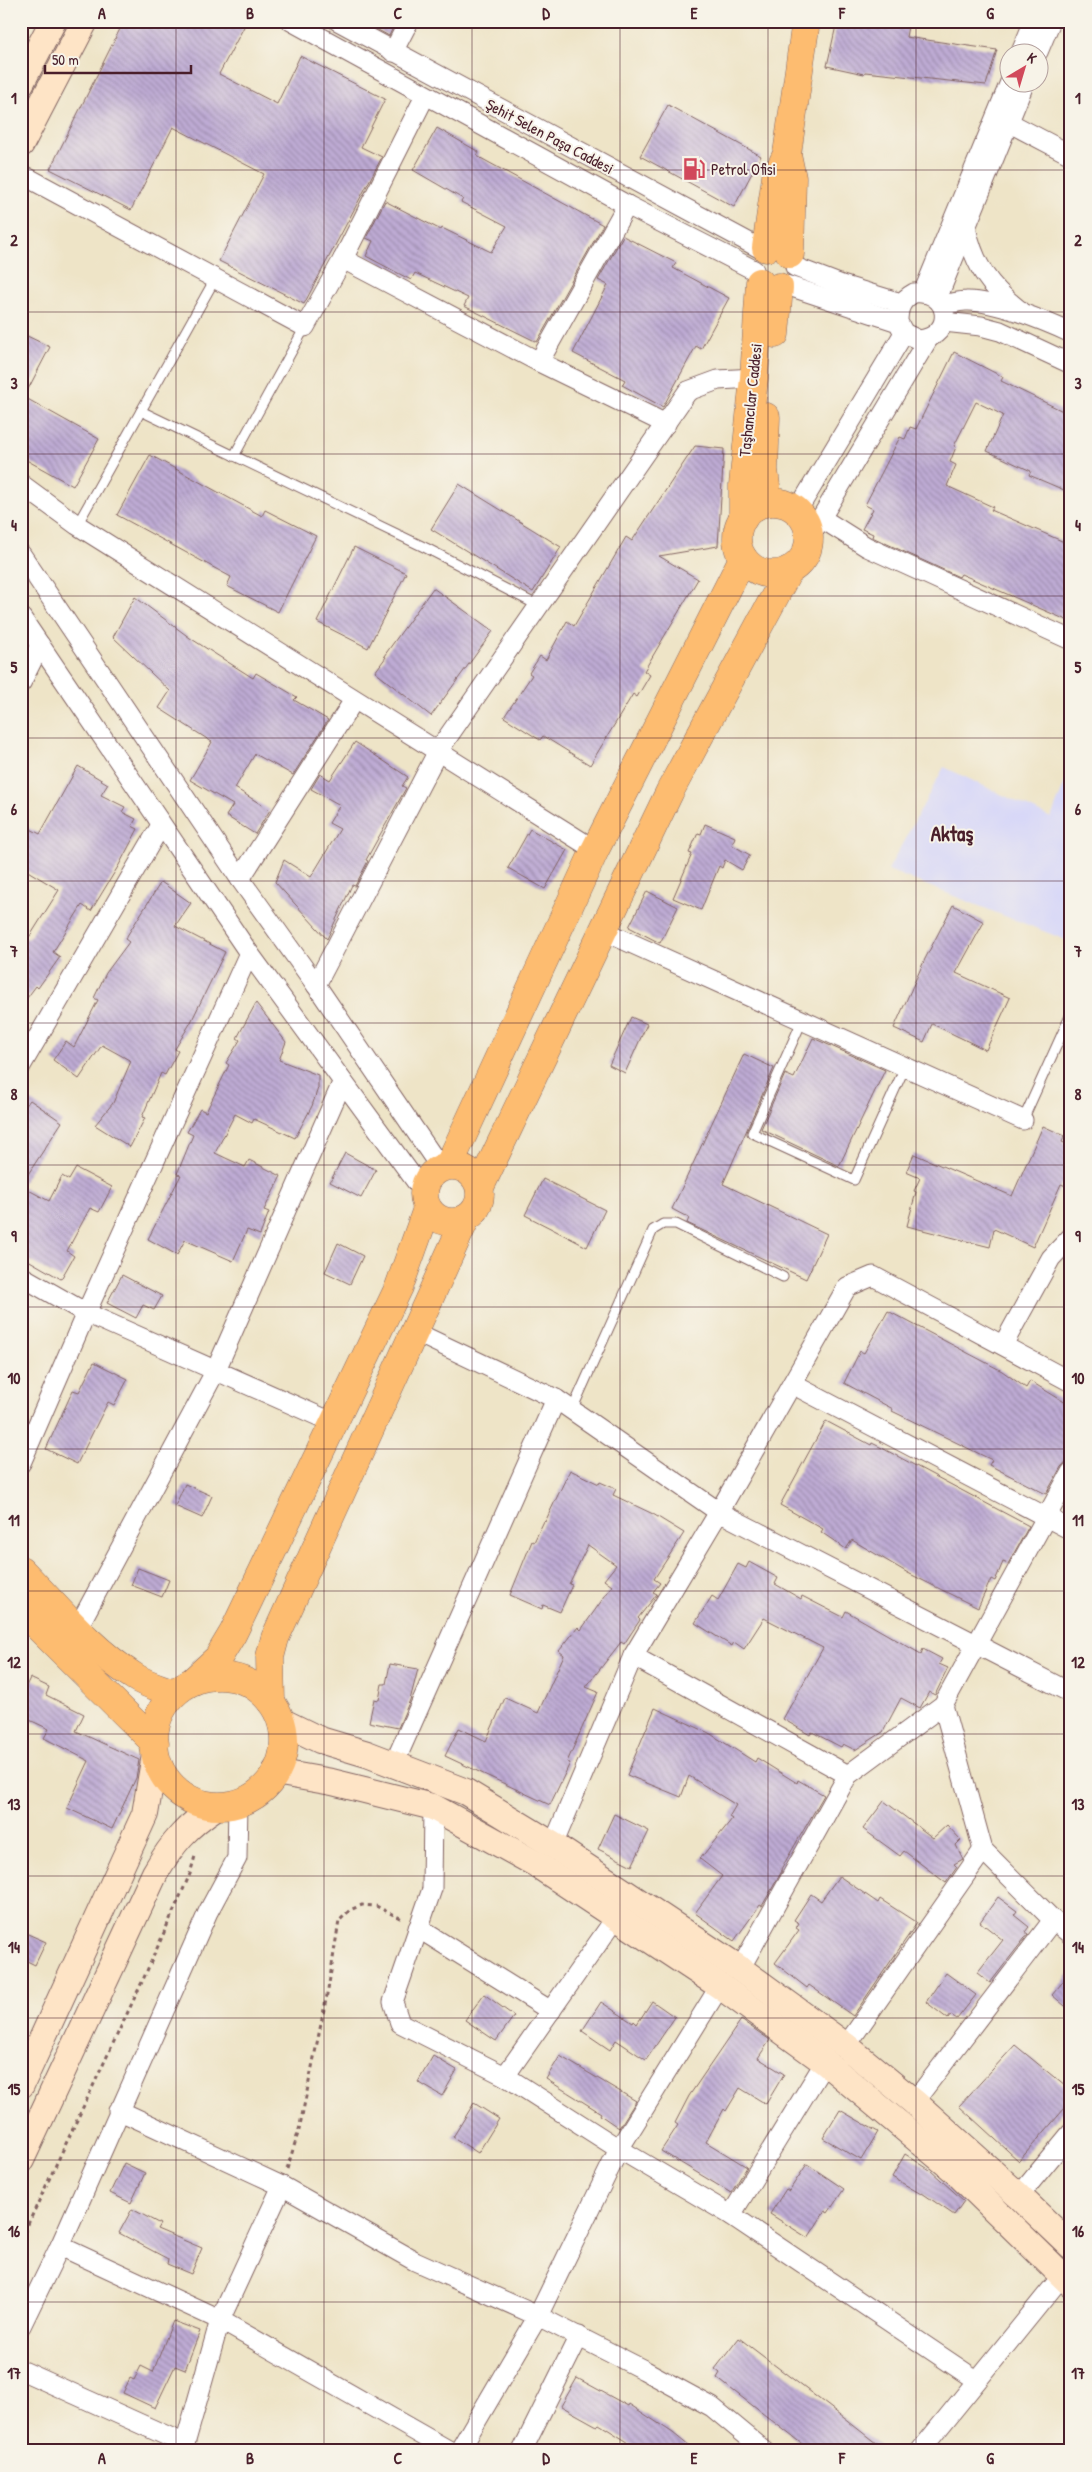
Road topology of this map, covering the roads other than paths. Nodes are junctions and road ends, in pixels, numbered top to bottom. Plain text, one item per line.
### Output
1 (53, 21) edge
2 (85, 21) edge
3 (291, 21) edge
4 (338, 21) edge
5 (409, 21) edge
6 (1034, 21) edge
7 (1051, 21) edge
8 (802, 23) edge
9 (1026, 42) edge
10 (1042, 42) edge
11 (394, 52) junction
12 (21, 84) edge
13 (1007, 92) edge
14 (1021, 92) edge
15 (426, 96) junction
16 (1008, 122) junction
17 (21, 144) edge
18 (1071, 155) edge
19 (21, 174) edge
20 (628, 205) junction
21 (966, 228) junction
22 (343, 260) junction
23 (774, 268) junction
24 (215, 279) junction
25 (901, 303) junction
26 (937, 305) junction
27 (1025, 315) junction
28 (305, 327) junction
29 (901, 328) junction
30 (1071, 333) edge
31 (928, 339) junction
32 (539, 362) junction
33 (1071, 364) edge
34 (754, 378) junction
35 (141, 411) junction
36 (666, 424) junction
37 (234, 456) junction
38 (21, 484) edge
39 (768, 502) junction
40 (743, 519) junction
41 (809, 522) junction
42 (77, 525) junction
43 (21, 554) edge
44 (743, 558) junction
45 (789, 570) junction
46 (539, 606) junction
47 (21, 617) edge
48 (1071, 640) edge
49 (40, 645) junction
50 (21, 683) edge
51 (354, 700) junction
52 (438, 751) junction
53 (161, 825) junction
54 (595, 850) junction
55 (240, 879) junction
56 (604, 931) junction
57 (249, 953) junction
58 (316, 985) junction
59 (1071, 1014) edge
60 (802, 1021) junction
61 (21, 1066) edge
62 (905, 1067) junction
63 (342, 1083) junction
64 (1023, 1120) joint
65 (444, 1166) junction
66 (480, 1187) junction
67 (425, 1200) junction
68 (466, 1218) junction
69 (1071, 1237) edge
70 (21, 1276) edge
71 (783, 1277) dead end
72 (86, 1314) junction
73 (415, 1332) junction
74 (1003, 1345) junction
75 (215, 1372) junction
76 (1071, 1382) edge
77 (792, 1384) junction
78 (564, 1404) junction
79 (334, 1423) junction
80 (21, 1463) edge
81 (1071, 1472) edge
82 (719, 1512) junction
83 (1046, 1517) junction
84 (1071, 1530) edge
85 (21, 1570) edge
86 (23, 1617) edge
87 (78, 1629) junction
88 (975, 1644) junction
89 (633, 1656) junction
90 (184, 1687) junction
91 (1071, 1693) edge
92 (943, 1706) junction
93 (276, 1711) junction
94 (155, 1749) junction
95 (394, 1764) junction
96 (275, 1772) junction
97 (848, 1775) junction
98 (228, 1804) junction
99 (433, 1807) junction
100 (553, 1845) junction
101 (983, 1850) junction
102 (617, 1916) junction
103 (1053, 1920) junction
104 (418, 1928) junction
105 (1071, 1935) edge
106 (740, 1969) junction
107 (720, 1986) junction
108 (551, 2011) junction
109 (846, 2046) junction
110 (825, 2062) junction
111 (505, 2076) junction
112 (21, 2084) edge
113 (914, 2102) junction
114 (118, 2110) junction
115 (1071, 2133) edge
116 (619, 2149) junction
117 (21, 2160) edge
118 (282, 2186) junction
119 (1019, 2196) junction
120 (731, 2215) junction
121 (60, 2246) junction
122 (1071, 2246) edge
123 (1066, 2280) edge
124 (538, 2316) junction
125 (220, 2320) junction
126 (21, 2326) edge
127 (579, 2336) junction
128 (21, 2370) edge
129 (976, 2380) junction
130 (185, 2447) edge
131 (450, 2451) edge
132 (459, 2451) edge
133 (522, 2451) edge
134 (765, 2451) edge
135 (920, 2451) edge

1 - 12 main road
2 - 17 main road
3 - 15 street
4 - 11 street, Şehit Selen Paşa Caddesi
5 - 11 street
6 - 9 street
7 - 10 street
8 - 23 main road
11 - 23 street, Şehit Selen Paşa Caddesi
13 - 26 street
14 - 16 street
15 - 20 street
15 - 22 street
16 - 18 street
16 - 21 street
19 - 24 street
20 - 23 street
20 - 32 street
21 - 26 street
21 - 27 street
22 - 28 street
22 - 32 street
23 - 25 street
23 - 29 street
23 - 34 main road, Taşhancılar Caddesi
23 - 39 main road, Taşhancılar Caddesi
24 - 28 street
24 - 35 lane
25 - 26 street
25 - 29 street
26 - 27 street
26 - 31 street
26 - 33 street
27 - 30 street
28 - 37 lane
29 - 31 street
29 - 41 street
31 - 41 street
32 - 36 street
34 - 36 street
34 - 40 main road, Taşhancılar Caddesi
35 - 37 lane
35 - 42 lane
36 - 46 street
37 - 46 lane
38 - 42 street
39 - 40 main road
39 - 41 main road
40 - 44 main road
41 - 45 main road
41 - 48 street
42 - 51 street
43 - 55 street
44 - 45 main road
44 - 54 main road
45 - 56 main road
46 - 52 street
47 - 49 street
49 - 50 street
49 - 53 street
51 - 52 street
51 - 55 street
52 - 54 street
52 - 58 street
53 - 57 street
53 - 61 street
54 - 65 main road
55 - 58 street
56 - 60 street
56 - 66 main road
57 - 63 street
57 - 72 street
58 - 65 street
59 - 64 lane
60 - 62 street
60 - 62 lane
62 - 64 street
63 - 67 street
63 - 75 street
65 - 66 main road
65 - 67 main road
66 - 68 main road
67 - 68 main road
67 - 79 main road
68 - 73 main road
69 - 74 street
70 - 72 street
71 - 78 lane
72 - 75 street
72 - 80 street
73 - 78 street
73 - 93 main road
74 - 76 street
74 - 77 street
75 - 79 street
75 - 87 street
77 - 82 street
77 - 83 street
78 - 82 street
78 - 95 street
79 - 90 main road
81 - 83 street
82 - 88 street
82 - 89 street
83 - 84 street
83 - 88 street
85 - 87 main road
86 - 94 main road
87 - 90 main road
88 - 91 street
88 - 92 street
89 - 97 street
89 - 100 street
90 - 93 main road
90 - 94 main road
92 - 97 street
92 - 101 street
93 - 95 main road
93 - 96 main road
94 - 98 main road
94 - 112 main road
95 - 100 main road
96 - 98 main road
96 - 99 main road
97 - 106 street
98 - 114 street
98 - 117 main road
99 - 102 main road
99 - 104 street
100 - 106 main road
101 - 103 street
101 - 109 street
102 - 107 main road
102 - 108 street
103 - 105 street
103 - 113 street
104 - 108 street
104 - 111 street
106 - 109 main road
107 - 110 main road
107 - 116 street
108 - 111 street
109 - 113 main road
110 - 120 street
110 - 123 main road
111 - 116 street
113 - 119 main road
114 - 118 street
114 - 121 street
115 - 119 street
116 - 120 street
116 - 124 street
118 - 124 street
118 - 125 street
119 - 122 main road
120 - 129 street
121 - 125 street
121 - 126 street
123 - 129 street
124 - 127 street
124 - 132 street
125 - 130 street
125 - 131 street
127 - 133 street
127 - 134 street
128 - 130 street
129 - 135 street

